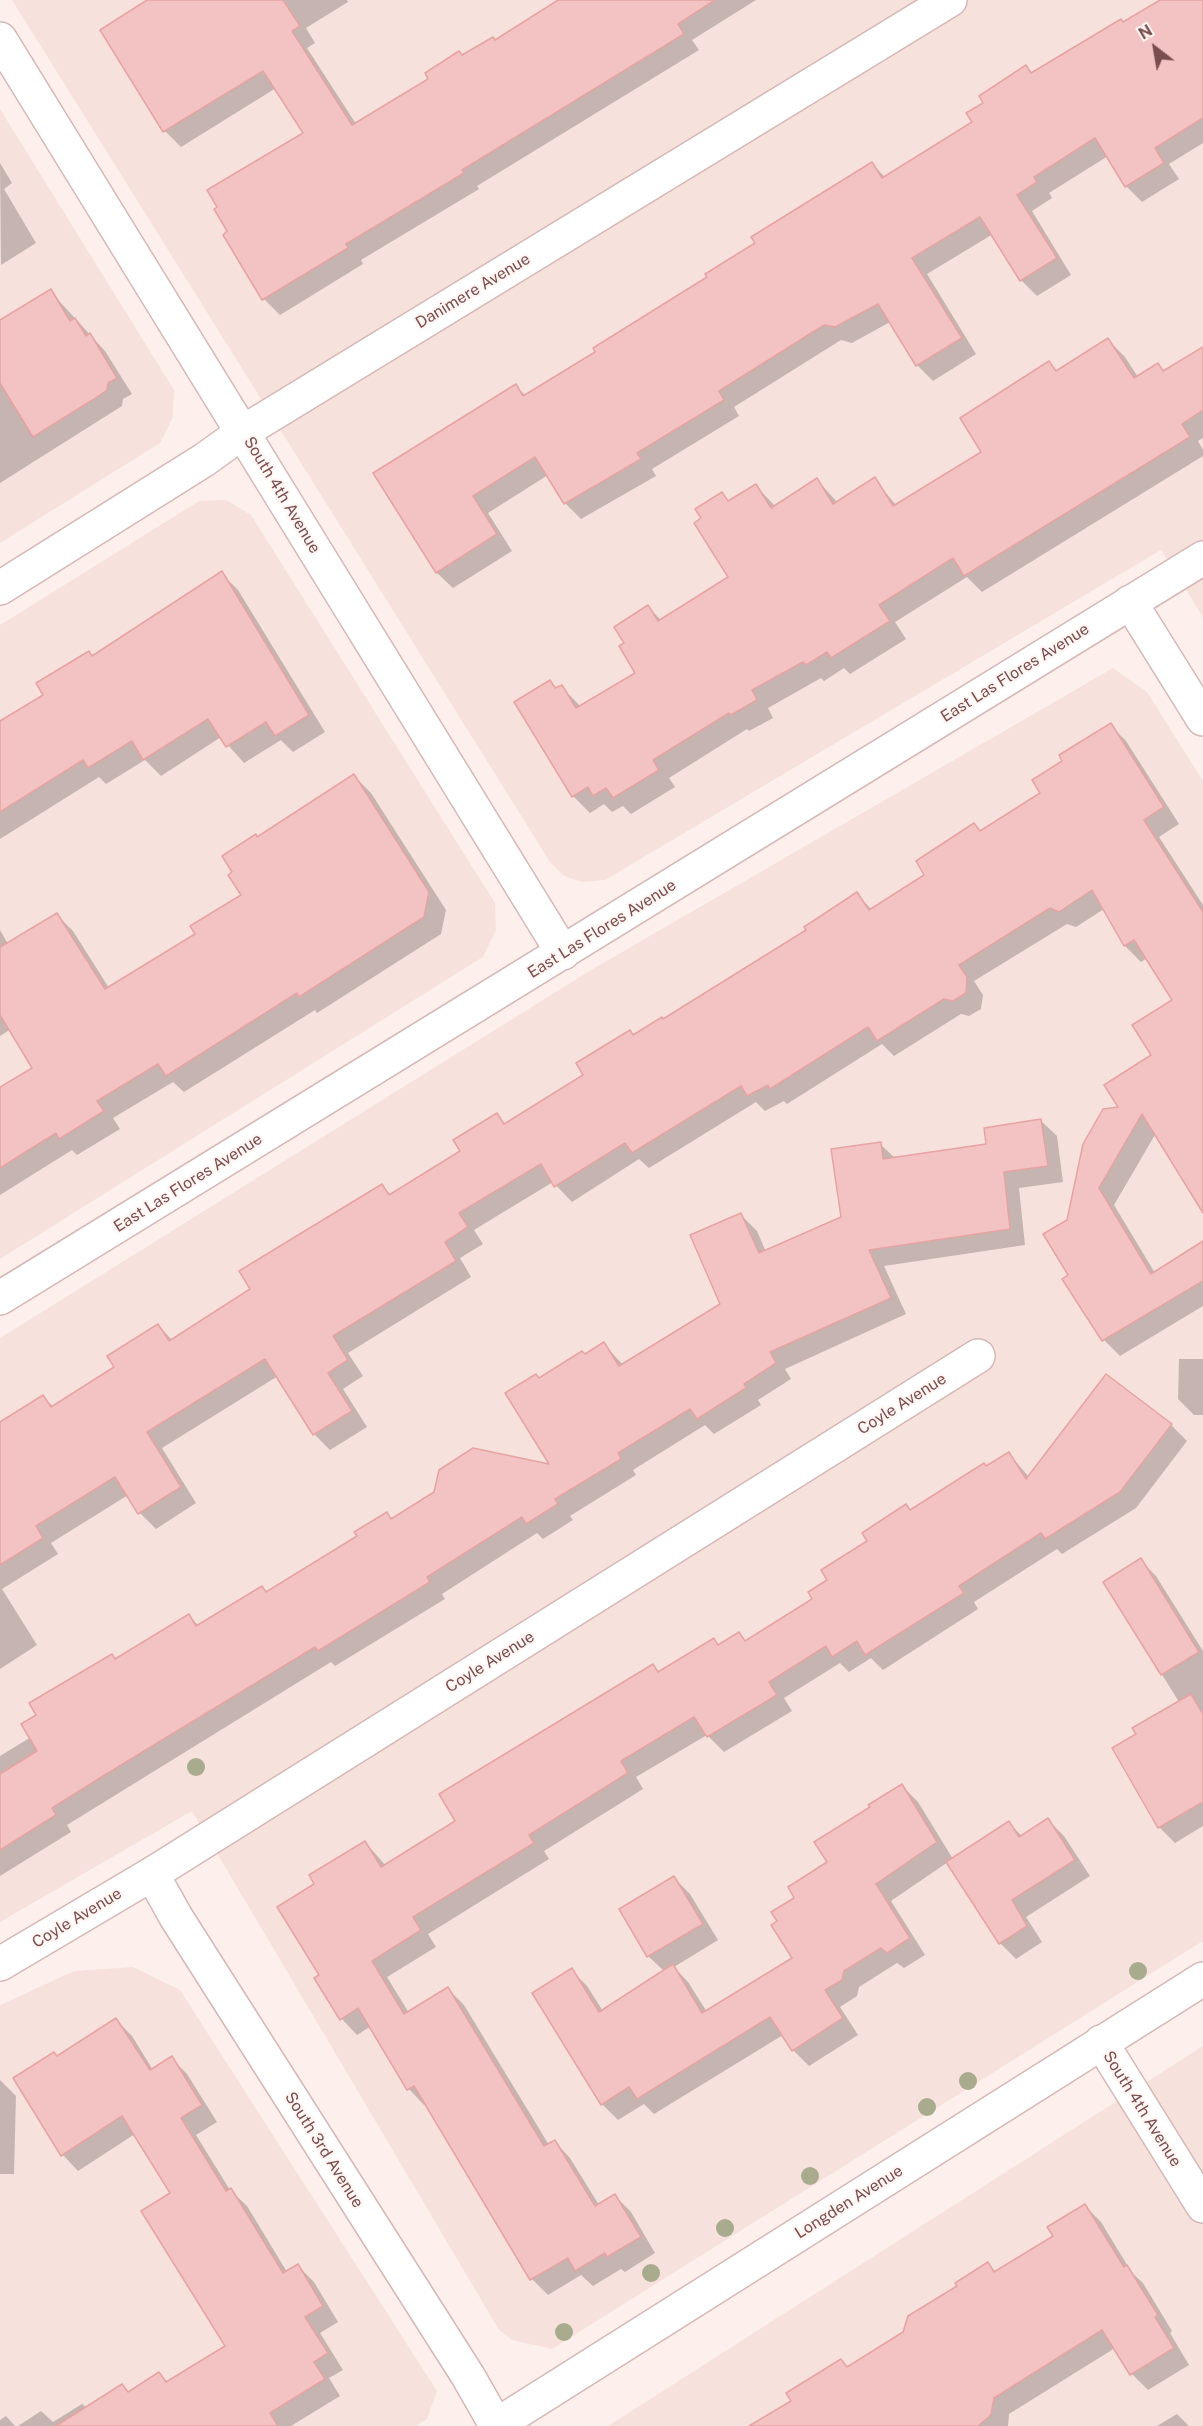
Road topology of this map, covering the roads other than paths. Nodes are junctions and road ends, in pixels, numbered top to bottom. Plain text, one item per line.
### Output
1 (950, 0) edge
2 (0, 39) edge
3 (243, 432) junction
4 (1203, 558) edge
5 (0, 588) edge
6 (1130, 602) junction
7 (1203, 719) edge
8 (562, 953) junction
9 (0, 1298) edge
10 (978, 1356) dead end
11 (152, 1874) junction
12 (0, 1964) edge
13 (1203, 1979) edge
14 (1101, 2042) junction
15 (1203, 2206) edge
16 (496, 2426) edge

1 - 3 street, Danimere Avenue
2 - 3 street, South 4th Avenue
3 - 5 street, Danimere Avenue
3 - 8 street, South 4th Avenue
4 - 6 street, East Las Flores Avenue
6 - 7 street
6 - 8 street, East Las Flores Avenue
8 - 9 street, East Las Flores Avenue
10 - 11 street, Coyle Avenue
11 - 12 street, Coyle Avenue
11 - 16 street, South 3rd Avenue
13 - 14 street, Longden Avenue
14 - 15 street, South 4th Avenue
14 - 16 street, Longden Avenue

